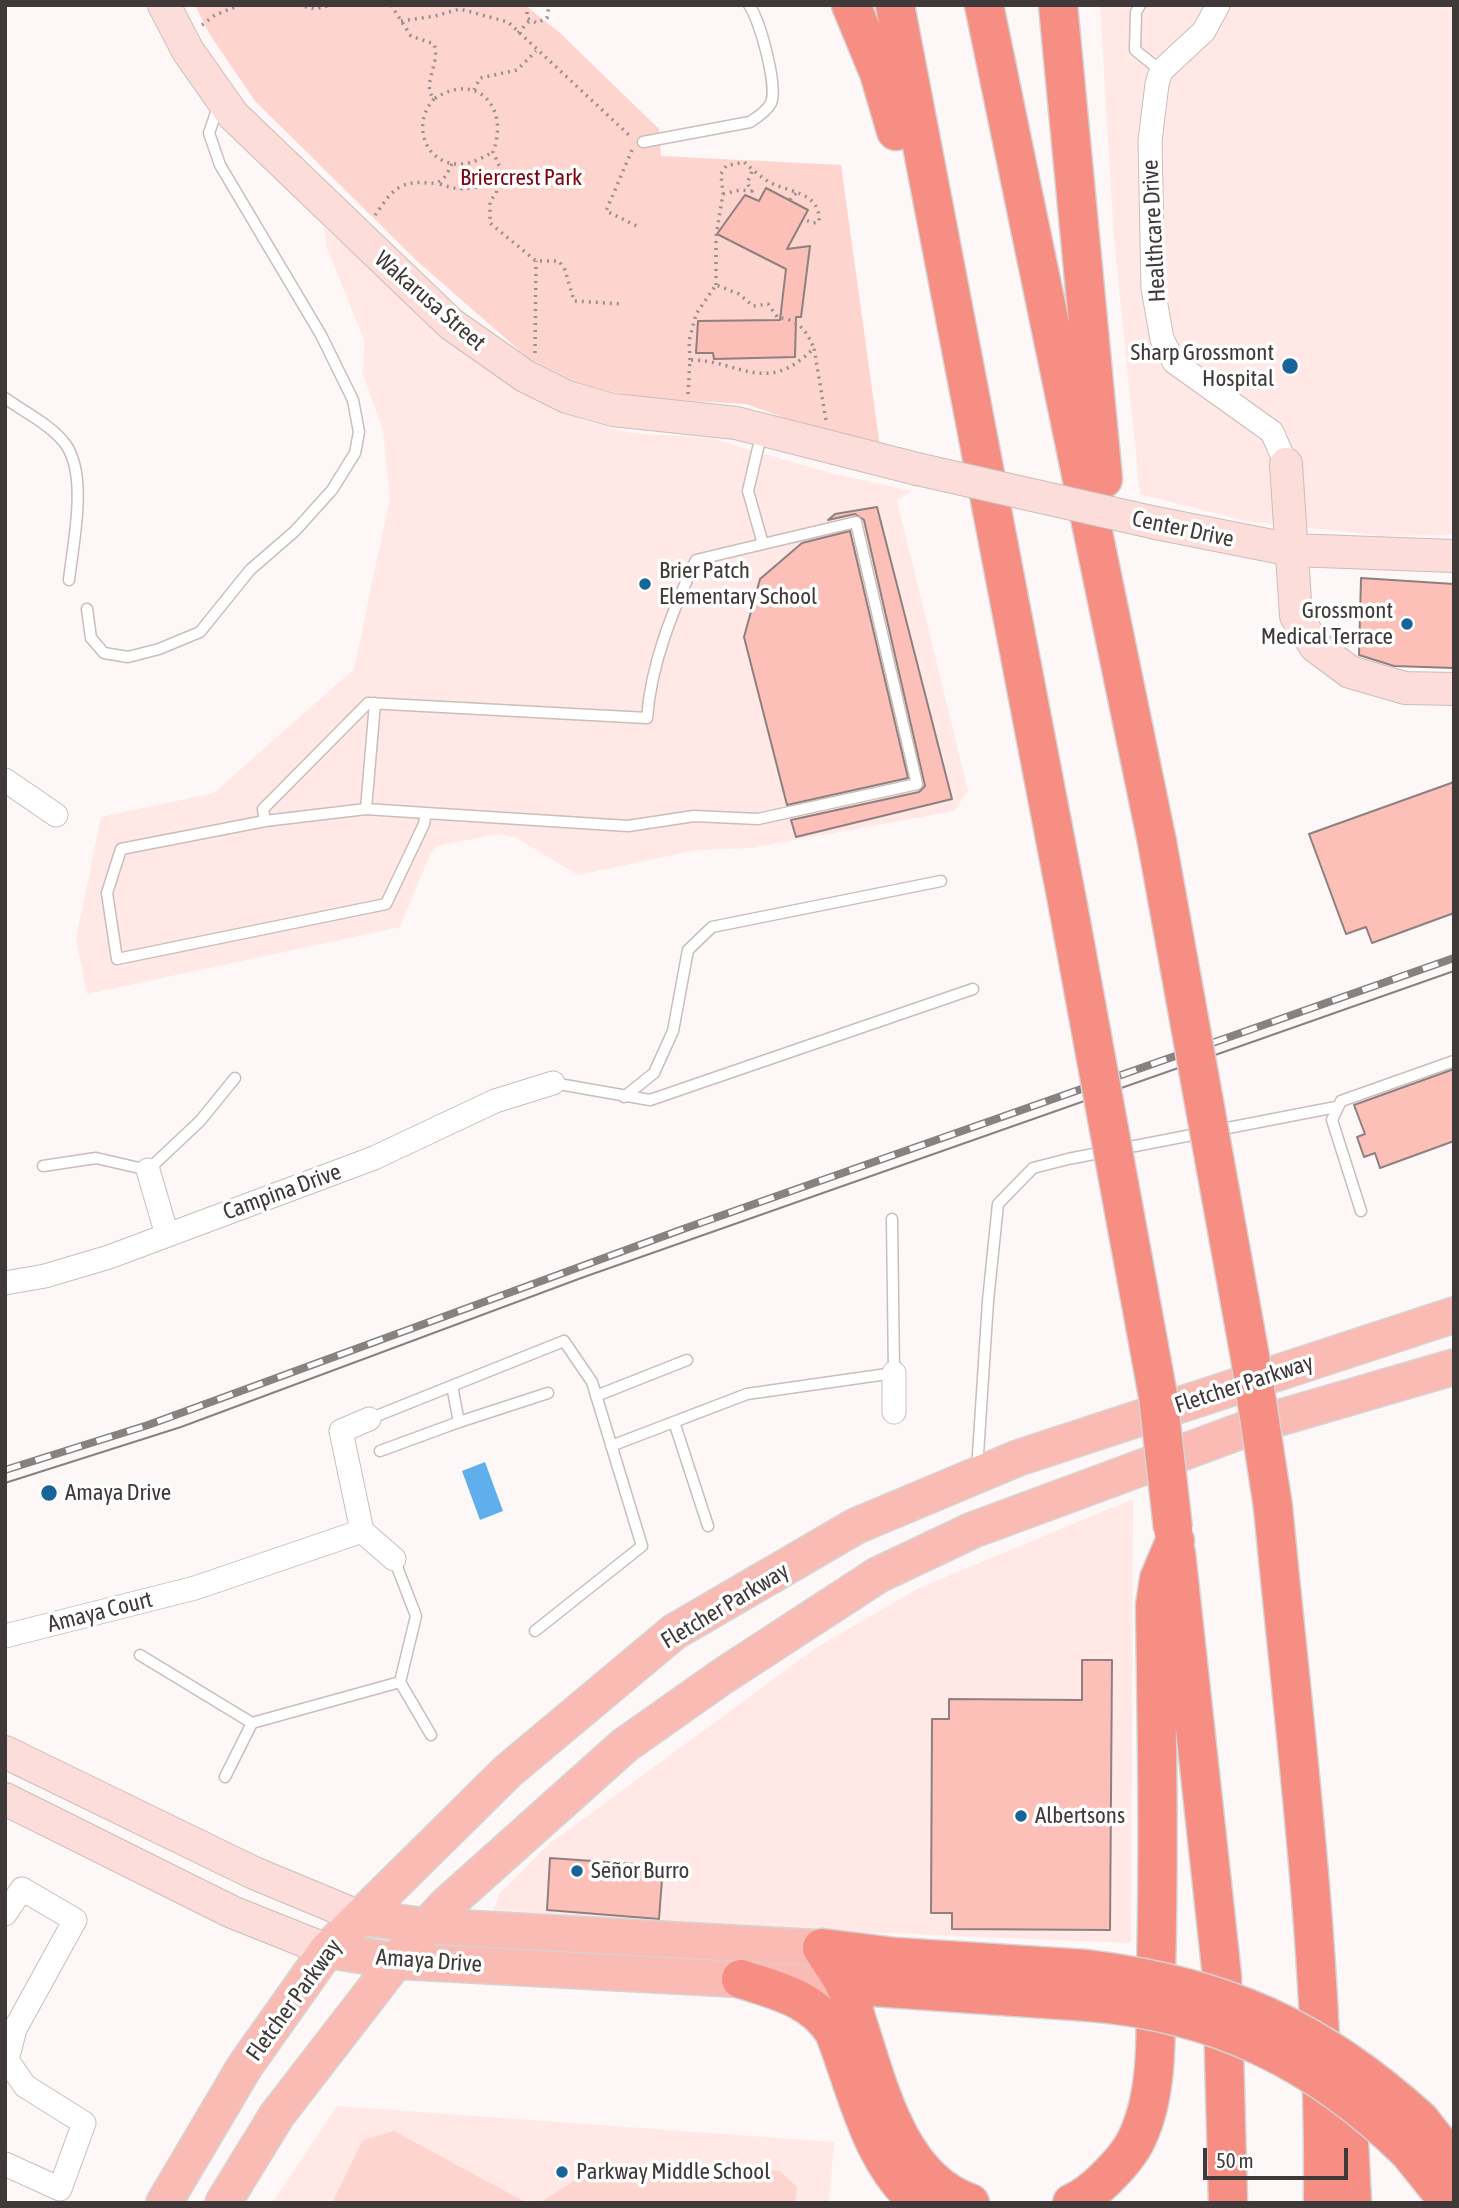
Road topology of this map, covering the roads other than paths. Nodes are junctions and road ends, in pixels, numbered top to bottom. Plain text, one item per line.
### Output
1 (164, 5) edge
2 (749, 5) edge
3 (850, 5) edge
4 (895, 5) edge
5 (984, 5) edge
6 (1059, 5) edge
7 (1140, 5) edge
8 (1218, 5) edge
9 (1161, 71) junction
10 (221, 98) junction
11 (643, 142) dead end
12 (953, 322) junction
13 (5, 398) edge
14 (763, 429) junction
15 (1286, 464) joint
16 (917, 469) joint
17 (763, 544) junction
18 (1292, 550) junction
19 (1454, 556) edge
20 (69, 580) dead end
21 (87, 609) dead end
22 (1116, 645) junction
23 (1454, 689) edge
24 (375, 703) junction
25 (5, 780) edge
26 (366, 809) junction
27 (426, 813) junction
28 (56, 815) dead end
29 (265, 821) junction
30 (941, 881) dead end
31 (973, 989) dead end
32 (1454, 1061) edge
33 (235, 1077) dead end
34 (552, 1083) joint
35 (624, 1097) junction
36 (1336, 1107) junction
37 (43, 1167) dead end
38 (148, 1170) junction
39 (1360, 1211) dead end
40 (892, 1219) dead end
41 (167, 1235) junction
42 (5, 1283) edge
43 (1454, 1315) edge
44 (687, 1360) dead end
45 (1454, 1367) edge
46 (894, 1373) junction
47 (452, 1386) junction
48 (548, 1393) dead end
49 (596, 1396) junction
50 (894, 1412) dead end
51 (369, 1419) joint
52 (459, 1422) junction
53 (674, 1422) junction
54 (611, 1446) junction
55 (380, 1451) dead end
56 (977, 1476) junction
57 (708, 1527) dead end
58 (362, 1531) junction
59 (1174, 1535) junction
60 (394, 1559) joint
61 (535, 1631) dead end
62 (5, 1636) edge
63 (140, 1655) dead end
64 (400, 1682) junction
65 (252, 1723) junction
66 (431, 1735) dead end
67 (5, 1752) edge
68 (225, 1777) dead end
69 (5, 1799) edge
70 (1306, 1850) junction
71 (5, 1914) edge
72 (360, 1917) junction
73 (426, 1926) junction
74 (822, 1948) junction
75 (327, 1950) junction
76 (396, 1961) junction
77 (741, 1979) junction
78 (845, 1985) junction
79 (1087, 1986) junction
80 (1415, 2136) junction
81 (1454, 2162) edge
82 (5, 2165) edge
83 (164, 2203) edge
84 (223, 2203) edge
85 (920, 2203) edge
86 (970, 2203) edge
87 (1072, 2203) edge
88 (1228, 2203) edge
89 (1323, 2203) edge
90 (1352, 2203) edge
91 (1450, 2203) edge

1 - 10 street, Wakarusa Street
2 - 11 lane
3 - 12 highway
4 - 12 highway
5 - 22 highway
6 - 22 highway
7 - 9 lane
8 - 9 street
9 - 15 street, Healthcare Drive
10 - 14 street, Wakarusa Street
10 - 21 lane
12 - 59 highway, bridge
13 - 20 lane
14 - 16 street, Wakarusa Street
14 - 17 lane
15 - 18 street, Healthcare Drive
16 - 18 street, Center Drive, bridge
17 - 24 lane
17 - 27 lane
18 - 19 street, Center Drive
18 - 23 street, Healthcare Drive
22 - 70 highway, bridge
24 - 26 lane
24 - 29 lane
25 - 28 street
26 - 27 lane
26 - 29 lane
27 - 29 lane
30 - 35 lane
31 - 35 lane
32 - 36 lane
33 - 38 lane
34 - 35 lane
34 - 41 street, Campina Drive
36 - 39 lane
36 - 56 lane
37 - 38 lane
38 - 41 street
40 - 46 lane
41 - 42 street, Campina Drive
43 - 56 main road, Fletcher Parkway
44 - 49 lane
45 - 73 main road, Fletcher Parkway
46 - 50 street
46 - 53 lane
47 - 49 lane
47 - 51 lane
47 - 52 lane
48 - 52 lane
49 - 54 lane
51 - 58 street
52 - 55 lane
53 - 54 lane
53 - 57 lane
54 - 61 lane
56 - 72 main road, Fletcher Parkway
58 - 60 street
58 - 62 street, Amaya Court
59 - 87 highway
59 - 88 highway
60 - 64 lane
63 - 65 lane
64 - 65 lane
64 - 66 lane
65 - 68 lane
67 - 72 street, Amaya Drive
69 - 75 street, Amaya Drive
70 - 89 highway
70 - 90 highway
71 - 82 street
72 - 73 main road, Amaya Drive
72 - 75 main road, Fletcher Parkway
73 - 74 main road, Amaya Drive
73 - 76 main road, Fletcher Parkway
74 - 78 highway
74 - 79 highway
75 - 76 main road, Amaya Drive
75 - 83 main road, Fletcher Parkway
76 - 77 main road, Amaya Drive
76 - 84 main road, Fletcher Parkway
77 - 78 main road, Amaya Drive
77 - 85 highway
78 - 79 highway
78 - 86 highway
79 - 80 highway, bridge
80 - 81 highway
80 - 91 highway

